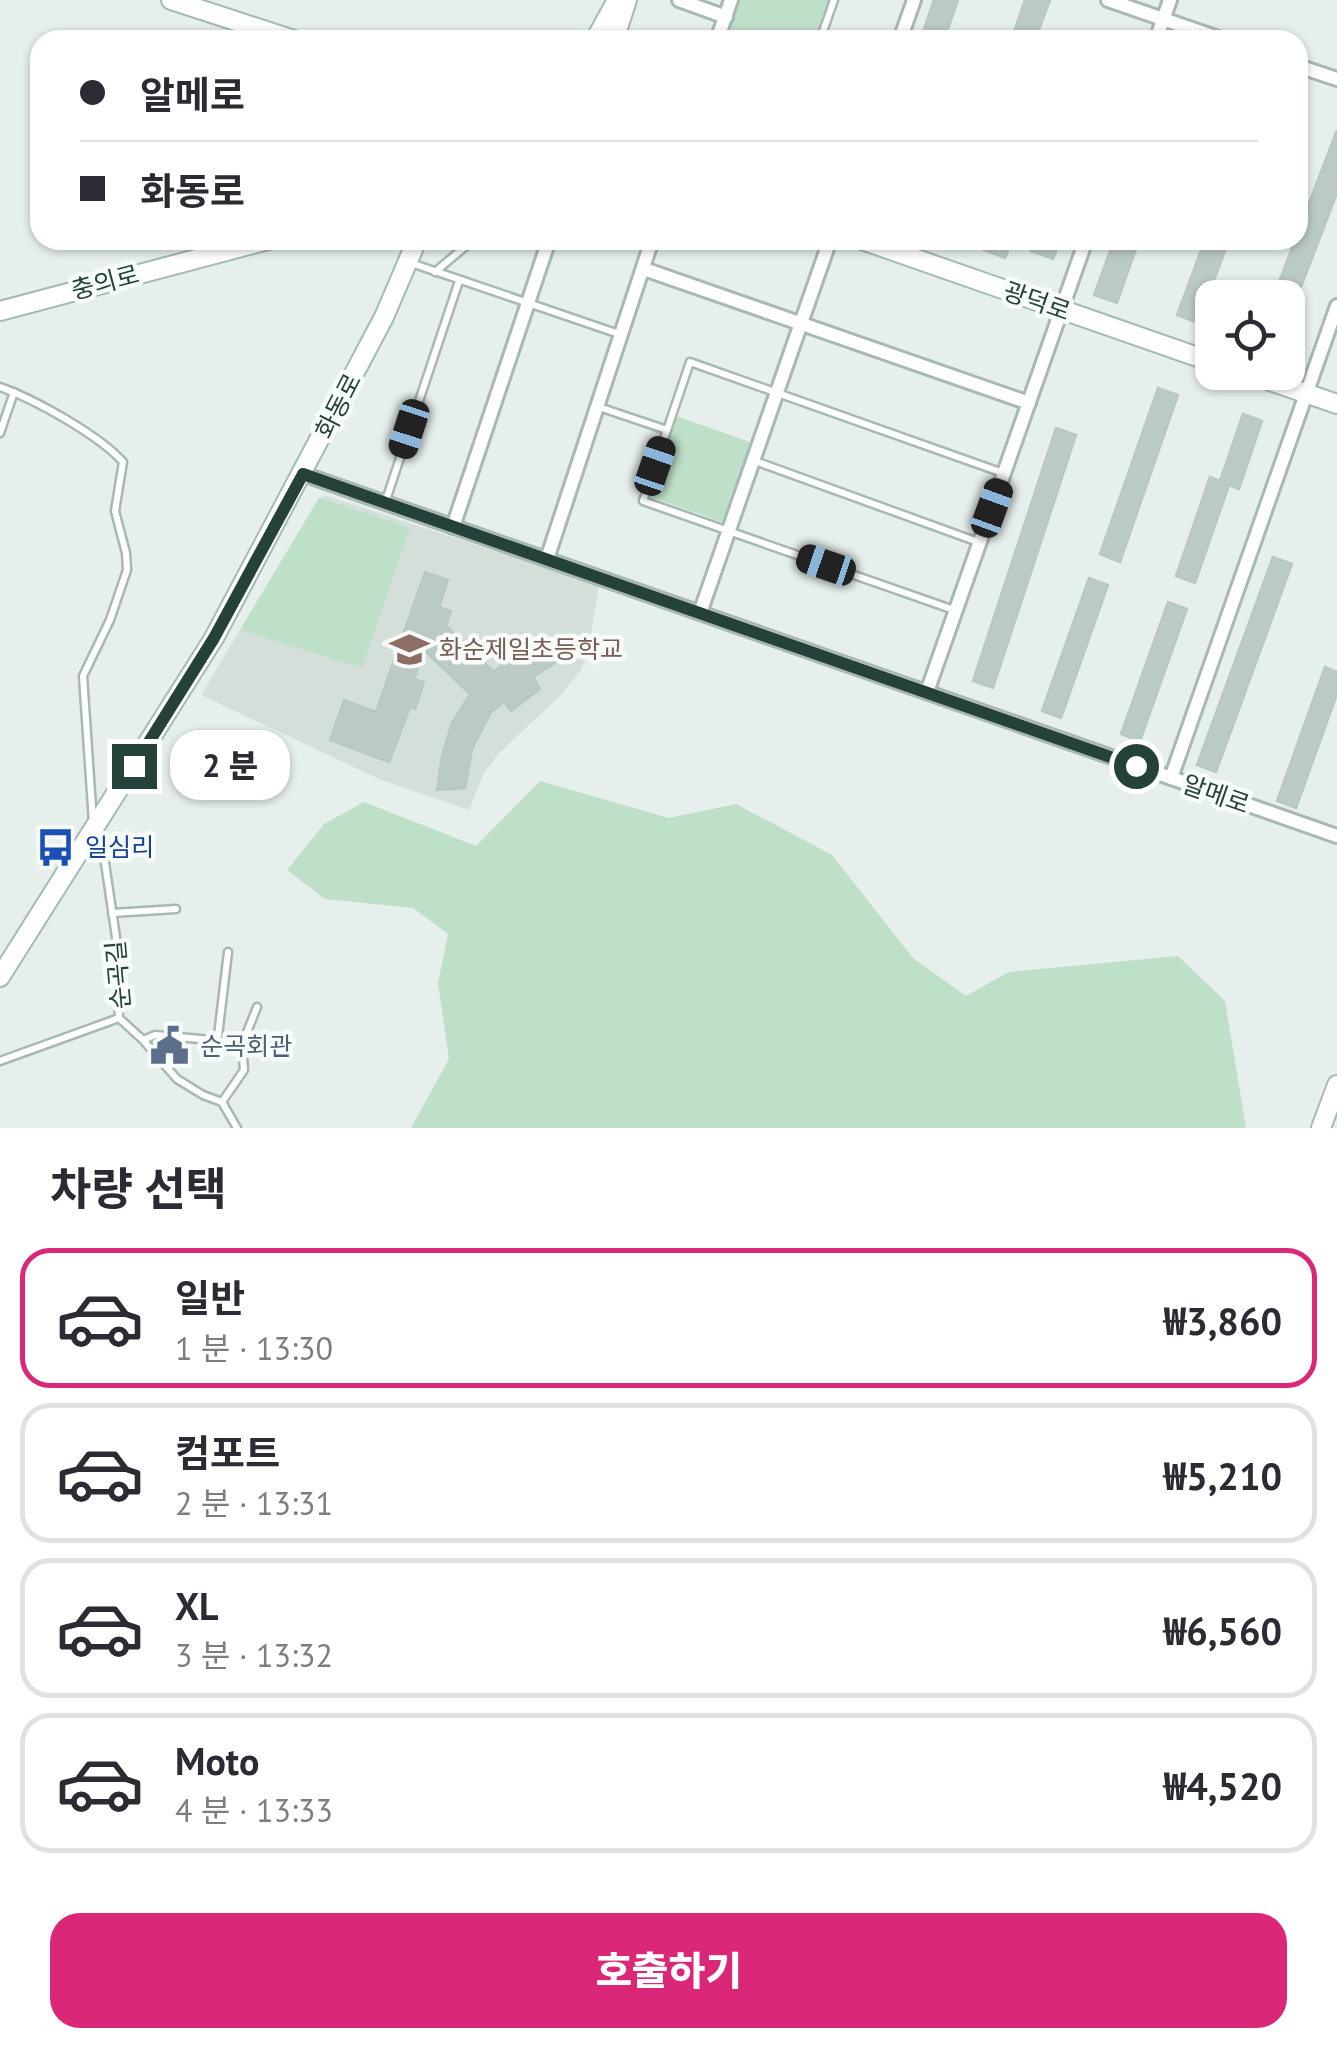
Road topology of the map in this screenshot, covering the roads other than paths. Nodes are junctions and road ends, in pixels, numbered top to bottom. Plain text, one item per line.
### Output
1 (171, 0) edge
2 (616, 0) edge
3 (627, 0) edge
4 (678, 0) edge
5 (731, 0) edge
6 (834, 0) edge
7 (914, 0) edge
8 (1108, 0) edge
9 (1170, 0) edge
10 (726, 16) junction
11 (1164, 19) junction
12 (263, 30) edge
13 (600, 30) edge
14 (617, 30) edge
15 (721, 30) edge
16 (824, 30) edge
17 (904, 30) edge
18 (1160, 30) edge
19 (1195, 30) edge
20 (1308, 70) edge
21 (1337, 80) edge
22 (230, 250) edge
23 (414, 250) edge
24 (461, 250) edge
25 (546, 250) edge
26 (649, 250) edge
27 (827, 250) edge
28 (891, 250) edge
29 (1083, 250) edge
30 (410, 262) junction
31 (644, 269) junction
32 (434, 273) junction
33 (459, 281) junction
34 (527, 304) junction
35 (1337, 306) edge
36 (0, 310) edge
37 (1062, 310) junction
38 (801, 323) junction
39 (623, 335) junction
40 (1195, 356) edge
41 (0, 387) edge
42 (1295, 390) edge
43 (14, 392) junction
44 (777, 392) junction
45 (1306, 394) junction
46 (1029, 403) junction
47 (1337, 404) edge
48 (599, 407) junction
49 (667, 430) junction
50 (0, 432) edge
51 (754, 460) junction
52 (1004, 473) junction
53 (303, 474) junction
54 (385, 503) junction
55 (453, 526) junction
56 (729, 531) junction
57 (980, 542) junction
58 (548, 560) junction
59 (956, 611) junction
60 (700, 613) junction
61 (927, 692) junction
62 (1171, 778) junction
63 (94, 830) junction
64 (1337, 836) edge
65 (176, 909) dead end
66 (112, 914) junction
67 (228, 952) dead end
68 (0, 977) edge
69 (257, 1007) dead end
70 (119, 1018) junction
71 (143, 1040) junction
72 (0, 1061) edge
73 (1335, 1095) edge
74 (222, 1102) junction
75 (238, 1128) edge
76 (1321, 1128) edge

1 - 12 street
2 - 13 street
3 - 14 street
4 - 10 street
5 - 10 street
6 - 16 lane
7 - 17 street
8 - 11 street
9 - 11 street
10 - 15 street
11 - 18 street
11 - 19 street
20 - 21 street
22 - 36 street, 충의로
23 - 30 street, 화동로
24 - 32 lane
25 - 34 street
26 - 31 street
27 - 38 street
28 - 37 street, 광덕로
29 - 37 street
30 - 32 lane
30 - 53 street, 화동로
31 - 38 street
31 - 39 street
32 - 33 lane
33 - 34 lane
33 - 54 lane
34 - 39 lane
34 - 55 street
35 - 45 street
37 - 40 street, 광덕로
37 - 46 street
38 - 44 street
38 - 46 street
39 - 48 street
41 - 43 lane
42 - 45 street
43 - 50 lane
43 - 63 lane, 순곡길
44 - 49 lane
44 - 51 street
44 - 52 lane
45 - 47 street
45 - 62 street
46 - 52 street
48 - 49 lane
48 - 58 street
49 - 56 lane
51 - 56 street
51 - 57 lane
52 - 57 street
53 - 54 street, 알메로
53 - 63 street, 화동로
54 - 55 street, 알메로
55 - 58 street, 알메로
56 - 59 lane
56 - 60 street
57 - 59 street
58 - 60 street, 알메로
59 - 61 street
60 - 61 street, 알메로
61 - 62 street, 알메로
62 - 64 street, 알메로
63 - 66 lane, 순곡길
63 - 68 street, 화동로
65 - 66 lane
66 - 70 lane, 순곡길
67 - 71 lane
69 - 74 lane
70 - 71 lane, 순곡길
70 - 72 lane
71 - 74 lane, 순곡길
73 - 76 street
74 - 75 lane

